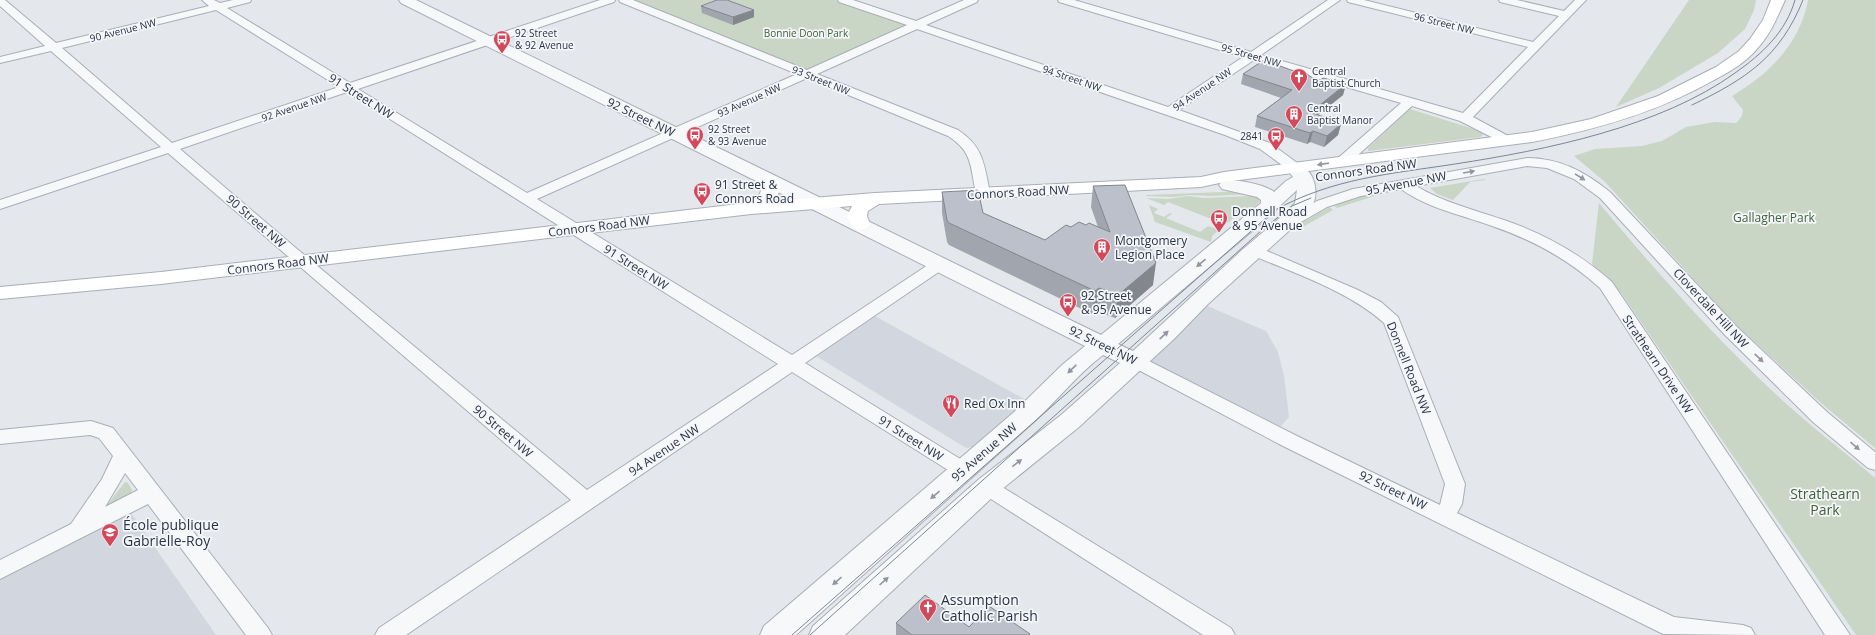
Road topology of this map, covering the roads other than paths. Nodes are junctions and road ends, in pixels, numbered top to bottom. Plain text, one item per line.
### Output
1 (246, 0) edge
2 (406, 0) edge
3 (610, 0) edge
4 (624, 0) edge
5 (844, 0) edge
6 (973, 0) edge
7 (1063, 0) edge
8 (1335, 0) edge
9 (1352, 0) edge
10 (1504, 0) edge
11 (1581, 0) edge
12 (0, 1) edge
13 (1777, 1) edge
14 (213, 4) edge
15 (1567, 14) junction
16 (916, 25) junction
17 (488, 41) junction
18 (1536, 46) junction
19 (53, 47) junction
20 (1252, 56) junction
21 (0, 60) edge
22 (807, 74) junction
23 (348, 88) junction
24 (1410, 102) junction
25 (1170, 111) junction
26 (1465, 118) junction
27 (674, 133) junction
28 (1528, 138) junction
29 (1505, 140) junction
30 (170, 148) junction
31 (1342, 162) junction
32 (1544, 162) joint
33 (1300, 174) junction
34 (770, 181) junction
35 (1201, 182) junction
36 (1403, 183) junction
37 (1228, 185) junction
38 (983, 193) junction
39 (525, 199) junction
40 (875, 199) junction
41 (816, 203) junction
42 (0, 205) edge
43 (1270, 205) junction
44 (751, 208) junction
45 (860, 224) junction
46 (574, 229) junction
47 (1277, 230) junction
48 (1253, 250) junction
49 (358, 255) junction
50 (303, 262) junction
51 (940, 264) junction
52 (320, 276) junction
53 (2, 290) edge
54 (1102, 345) junction
55 (1135, 361) junction
56 (792, 364) junction
57 (0, 437) edge
58 (123, 456) junction
59 (1875, 463) edge
60 (963, 470) junction
61 (986, 487) junction
62 (151, 493) junction
63 (586, 501) junction
64 (1445, 516) junction
65 (78, 530) junction
66 (0, 570) edge
67 (260, 635) edge
68 (387, 635) edge
69 (775, 635) edge
70 (824, 635) edge
71 (1223, 635) edge
72 (1743, 635) edge
73 (1838, 635) edge

1 - 14 street, 90 Avenue NW
2 - 17 street, 92 Street NW
3 - 17 street, 92 Avenue NW
4 - 22 street, 93 Street NW
5 - 16 street, 94 Street NW
6 - 16 street, 93 Avenue NW
7 - 20 street, 95 Street NW
8 - 20 street, 94 Avenue NW
9 - 18 street, 96 Street NW
10 - 15 street
11 - 15 street
12 - 19 street, 90 Street NW
13 - 28 main road, Connors Road NW
14 - 19 street, 90 Avenue NW
14 - 23 street, 91 Street NW
15 - 18 street
16 - 22 street, 93 Avenue NW
16 - 25 street, 94 Street NW
17 - 23 street, 92 Avenue NW
17 - 27 street, 92 Street NW
18 - 26 street
19 - 21 street, 90 Avenue NW
19 - 30 street, 90 Street NW
20 - 24 street, 95 Street NW
20 - 25 street, 94 Avenue NW
22 - 27 street, 93 Avenue NW
22 - 38 street, 93 Street NW
23 - 30 street, 92 Avenue NW
23 - 39 street, 91 Street NW
24 - 26 street, 95 Street NW
24 - 31 street
25 - 33 street, 94 Street NW
26 - 29 street, 95 Street NW
27 - 34 street, 92 Street NW
27 - 39 street, 93 Avenue NW
28 - 29 main road, Connors Road NW
28 - 33 main road, Connors Road NW
29 - 31 main road, Connors Road NW
30 - 42 street, 92 Avenue NW
30 - 50 street, 90 Street NW
31 -> 33 main road, Connors Road NW
36 -> 32 street, 95 Avenue NW
32 -> 59 street, Cloverdale Hill NW
33 - 35 main road, Connors Road NW
33 - 37 main road, Connors Road NW
33 - 43 street, 95 Avenue NW
33 - 47 street, 95 Avenue NW
34 - 41 street, 92 Street NW
34 - 44 main road
35 - 37 main road, Connors Road NW
35 - 38 main road, Connors Road NW
36 - 47 street, 95 Avenue NW
36 - 73 street, Strathearn Drive NW
37 - 43 street
38 - 40 main road, Connors Road NW
39 - 46 street, 91 Street NW
40 - 41 main road, Connors Road NW
40 - 45 main road
41 - 44 main road, Connors Road NW
41 - 45 street, 92 Street NW
43 -> 54 street, 95 Avenue NW
44 - 46 main road, Connors Road NW
45 - 51 street, 92 Street NW
46 - 49 main road, Connors Road NW
46 - 56 street, 91 Street NW
47 - 48 street, 95 Avenue NW
55 -> 48 street, 95 Avenue NW
48 - 64 street, Donnell Road NW
49 - 50 main road, Connors Road NW
49 - 52 main road
50 - 52 street, 90 Street NW
50 - 53 main road, Connors Road NW
51 - 54 street, 92 Street NW
51 - 56 street, 94 Avenue NW
52 - 63 street, 90 Street NW
54 - 55 street, 92 Street NW
54 -> 60 street, 95 Avenue NW
61 -> 55 street, 95 Avenue NW
55 - 64 street, 92 Street NW
56 - 60 street, 91 Street NW
56 - 63 street, 94 Avenue NW
57 - 58 street
58 - 62 street
58 - 65 street
60 -> 69 street, 95 Avenue NW
70 -> 61 street, 95 Avenue NW
61 - 71 street
62 - 65 street
62 - 67 street
63 - 68 street, 94 Avenue NW
64 - 72 street, 92 Street NW
65 - 66 street

